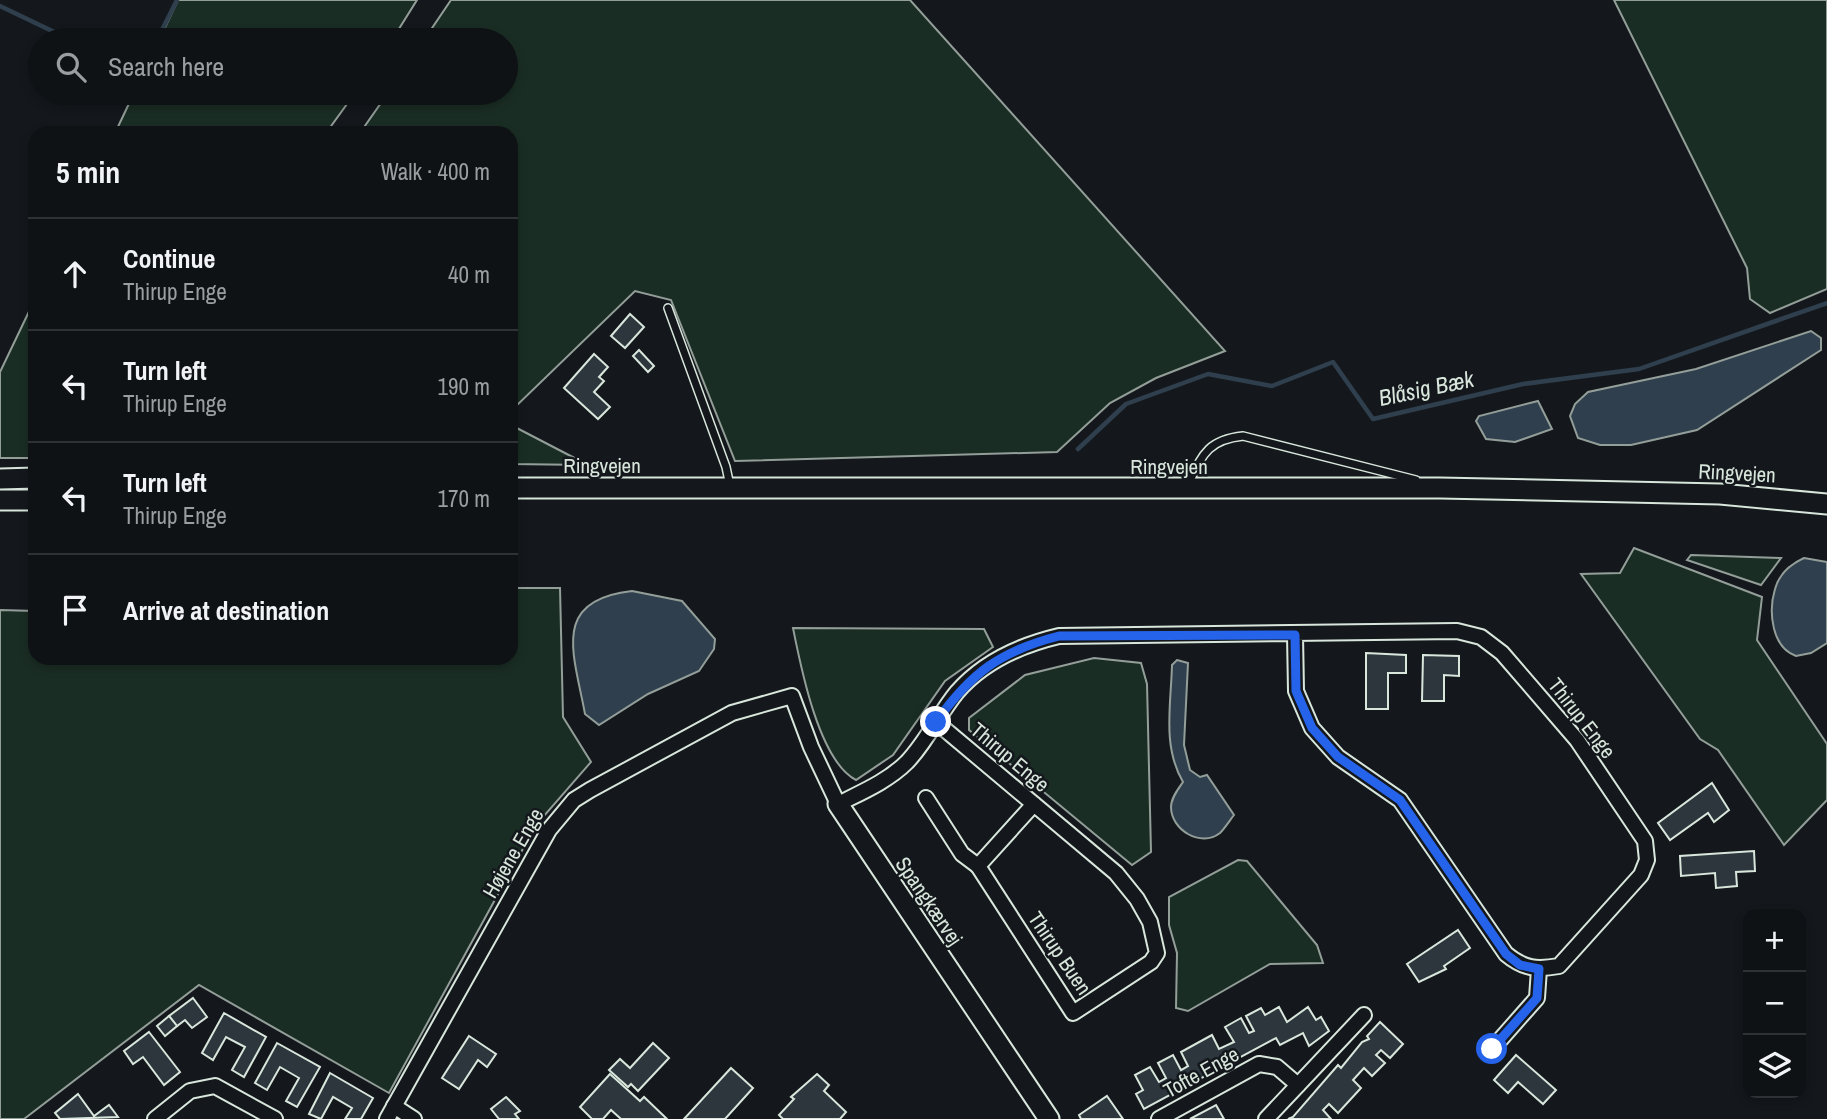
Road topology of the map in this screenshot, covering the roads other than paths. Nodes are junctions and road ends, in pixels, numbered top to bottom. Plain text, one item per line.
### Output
1 (668, 308) dead end
2 (28, 478) edge
3 (0, 479) edge
4 (730, 487) junction
5 (518, 488) edge
6 (1440, 488) junction
7 (1186, 489) junction
8 (0, 500) edge
9 (28, 500) edge
10 (1827, 504) edge
11 (1295, 635) junction
12 (792, 696) joint
13 (936, 722) junction
14 (926, 798) dead end
15 (838, 804) junction
16 (1034, 804) junction
17 (978, 866) junction
18 (1157, 953) joint
19 (1539, 969) junction
20 (1364, 1015) dead end
21 (1492, 1049) dead end
22 (1298, 1085) junction
23 (390, 1113) edge
24 (155, 1119) edge
25 (275, 1119) edge
26 (414, 1119) edge
27 (1049, 1119) edge
28 (1159, 1119) edge
29 (1266, 1119) edge

1 - 4 lane
2 - 3 main road
4 - 5 main road, Ringvejen
4 - 7 main road, Ringvejen
6 - 7 main road, Ringvejen
6 - 7 lane
6 - 10 main road, Ringvejen
8 - 9 main road
11 - 13 street, Thirup Enge
11 - 19 street
11 - 19 street, Thirup Enge
12 - 15 street, Spangkærvej
12 - 23 street, Højene Enge
13 - 15 street, Thirup Enge
13 - 16 street, Thirup Enge
14 - 17 street, Thirup Buen
15 - 27 main road, Spangkærvej
16 - 17 street
16 - 18 street, Thirup Enge
17 - 18 street, Thirup Buen
19 - 21 street
20 - 22 street
22 - 28 street, Tofte Enge
22 - 29 street
23 - 26 street, Højene Enge
24 - 25 street

